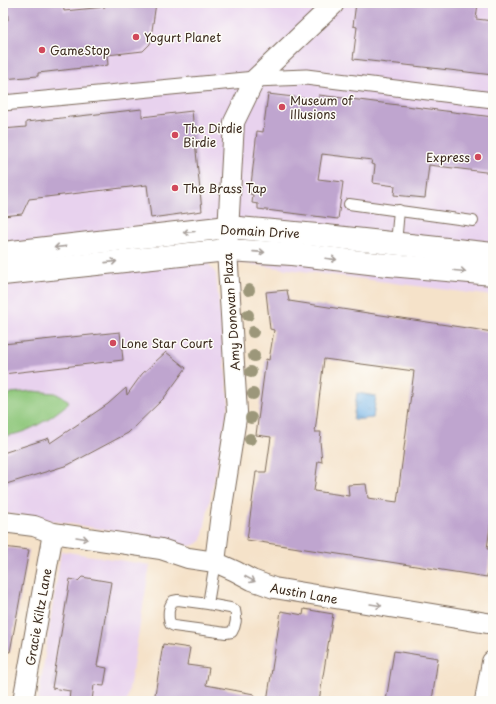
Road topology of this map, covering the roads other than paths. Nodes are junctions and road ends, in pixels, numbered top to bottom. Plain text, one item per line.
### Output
1 (334, 3) edge
2 (255, 79) junction
3 (493, 100) edge
4 (3, 103) edge
5 (349, 204) dead end
6 (399, 210) junction
7 (473, 221) dead end
8 (228, 227) junction
9 (396, 244) junction
10 (227, 250) junction
11 (3, 253) edge
12 (493, 254) edge
13 (3, 274) edge
14 (493, 274) edge
15 (3, 522) edge
16 (53, 533) junction
17 (215, 562) junction
18 (208, 604) junction
19 (493, 624) edge
20 (493, 662) edge
21 (23, 701) edge
22 (486, 701) edge

1 - 2 street, Amy Donovan Plaza
2 - 3 street
2 - 4 street
2 - 8 street, Amy Donovan Plaza
5 - 6 lane
6 - 7 lane
6 - 9 lane
8 - 9 street, Domain Drive
8 - 10 street, Amy Donovan Plaza
8 -> 11 street, Domain Drive
9 - 12 street, Domain Drive
13 -> 10 street, Domain Drive
10 -> 14 street, Domain Drive
10 - 17 street, Amy Donovan Plaza
15 - 16 street, Austin Lane
16 -> 17 street, Austin Lane
16 - 21 street, Gracie Kiltz Lane
17 - 18 lane
17 -> 19 street, Austin Lane
18 - 18 lane
20 - 22 street

